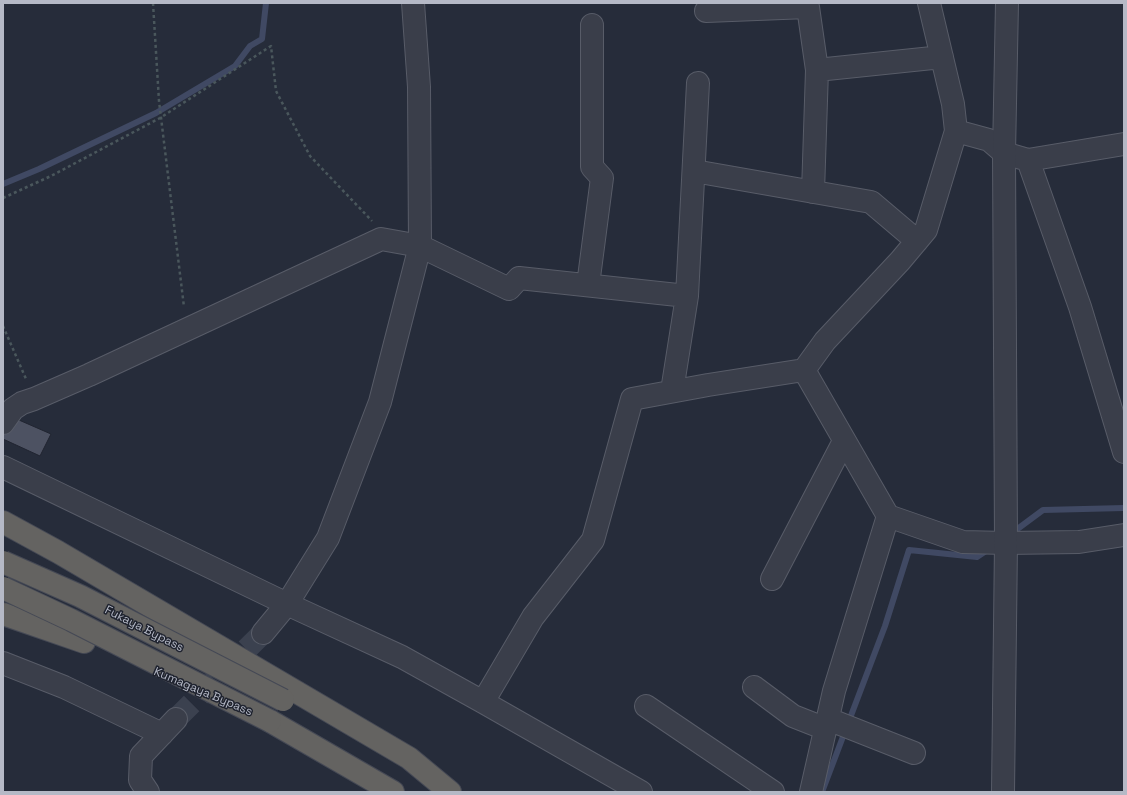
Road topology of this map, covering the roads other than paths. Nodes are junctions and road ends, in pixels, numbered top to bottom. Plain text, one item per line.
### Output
1 (413, 3) edge
2 (929, 3) edge
3 (1008, 3) edge
4 (706, 11) dead end
5 (592, 25) dead end
6 (942, 57) junction
7 (817, 70) junction
8 (698, 84) dead end
9 (956, 131) junction
10 (1124, 144) edge
11 (1004, 153) junction
12 (1028, 160) junction
13 (694, 171) junction
14 (813, 192) junction
15 (917, 241) junction
16 (420, 246) junction
17 (588, 285) junction
18 (687, 296) junction
19 (804, 370) junction
20 (672, 391) junction
21 (3, 423) edge
22 (844, 441) junction
23 (1124, 452) edge
24 (3, 467) edge
25 (888, 516) junction
26 (3, 522) edge
27 (1124, 535) edge
28 (1005, 543) junction
29 (3, 562) edge
30 (772, 579) dead end
31 (3, 588) edge
32 (287, 604) junction
33 (3, 614) edge
34 (263, 633) tunnel mouth
35 (3, 662) edge
36 (754, 687) dead end
37 (484, 702) junction
38 (646, 706) dead end
39 (270, 721) junction
40 (827, 724) junction
41 (914, 753) dead end
42 (148, 792) edge
43 (393, 792) edge
44 (440, 792) edge
45 (450, 792) edge
46 (641, 792) edge
47 (773, 792) edge
48 (811, 792) edge
49 (1003, 792) edge

1 - 16 street
2 - 6 street
3 - 11 street
4 - 7 street
5 - 17 street
6 - 7 street
6 - 9 street
7 - 14 street
8 - 13 street
9 - 11 street
9 - 15 street
10 - 12 street
11 - 12 street
11 - 28 street
12 - 23 street
13 - 14 street
13 - 18 street
14 - 15 street
15 - 19 street
16 - 17 street
16 - 21 street
16 - 32 street
17 - 18 street
18 - 20 street
19 - 20 street
19 - 22 street
20 - 37 street
22 - 25 street
22 - 30 street
24 - 32 street
25 - 28 street
25 - 40 street
26 - 45 highway
27 - 28 street
28 - 49 street
29 - 44 highway, Fukaya Bypass, bridge
31 - 39 highway, Fukaya Bypass, bridge
32 - 34 street
32 - 37 street
33 - 39 highway, Kumagaya Bypass, bridge
35 - 42 street
36 - 40 street
37 - 46 street
38 - 47 street
39 - 43 highway, Kumagaya Bypass
40 - 41 street
40 - 48 street

